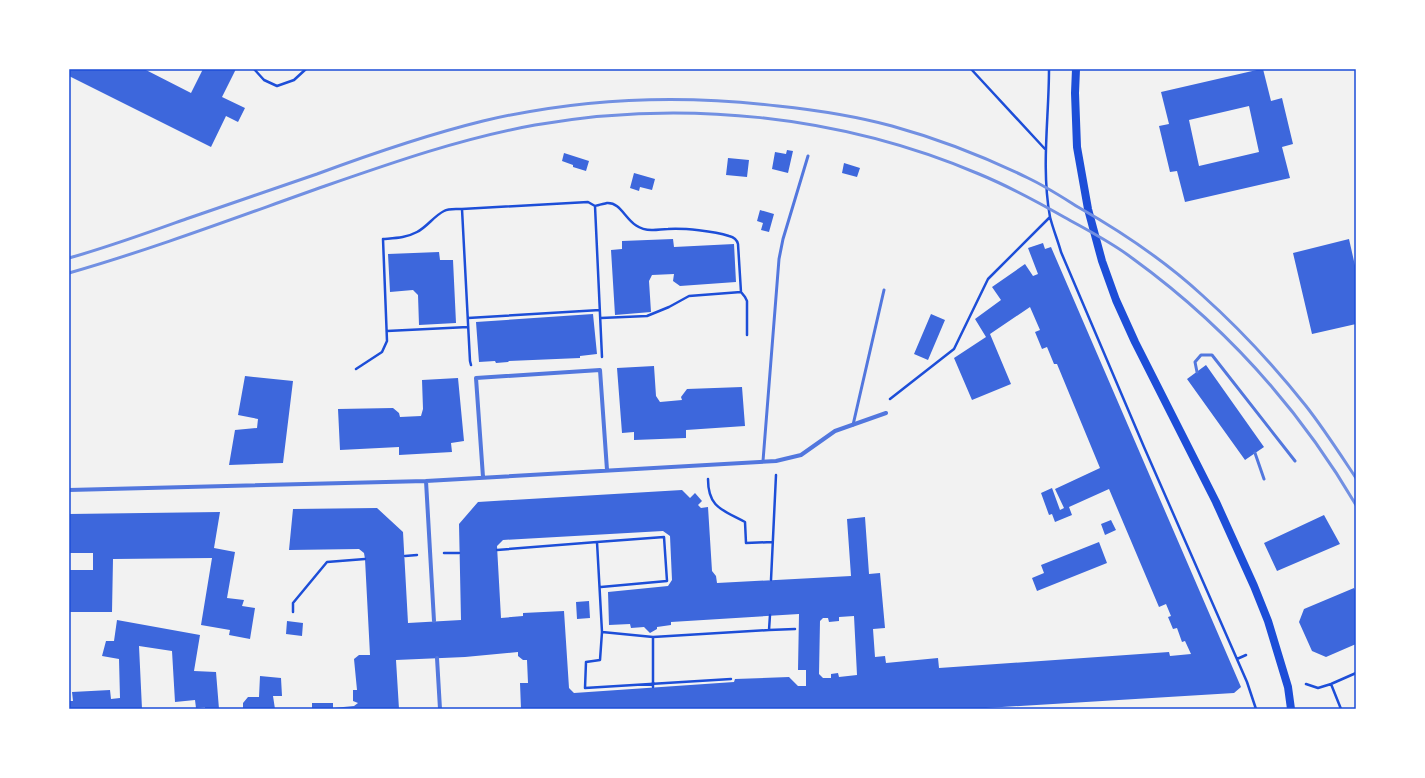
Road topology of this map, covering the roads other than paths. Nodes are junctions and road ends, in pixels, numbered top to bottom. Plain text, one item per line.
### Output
1 (1076, 69) edge
2 (808, 156) dead end
3 (884, 290) dead end
4 (1197, 372) dead end
5 (886, 413) road end
6 (853, 425) junction
7 (1255, 453) dead end
8 (763, 461) junction
9 (1295, 461) dead end
10 (608, 470) junction
11 (483, 477) junction
12 (1264, 479) dead end
13 (426, 481) junction
14 (69, 490) edge
15 (434, 621) dead end
16 (437, 658) dead end
17 (440, 709) edge
18 (1291, 709) edge

1 - 18 main road
2 - 8 lane
3 - 6 lane
4 - 9 lane
5 - 6 street
6 - 8 street
7 - 12 lane
8 - 10 street
10 - 11 street
10 - 11 street
11 - 13 street
13 - 14 street
13 - 15 street
16 - 17 street

